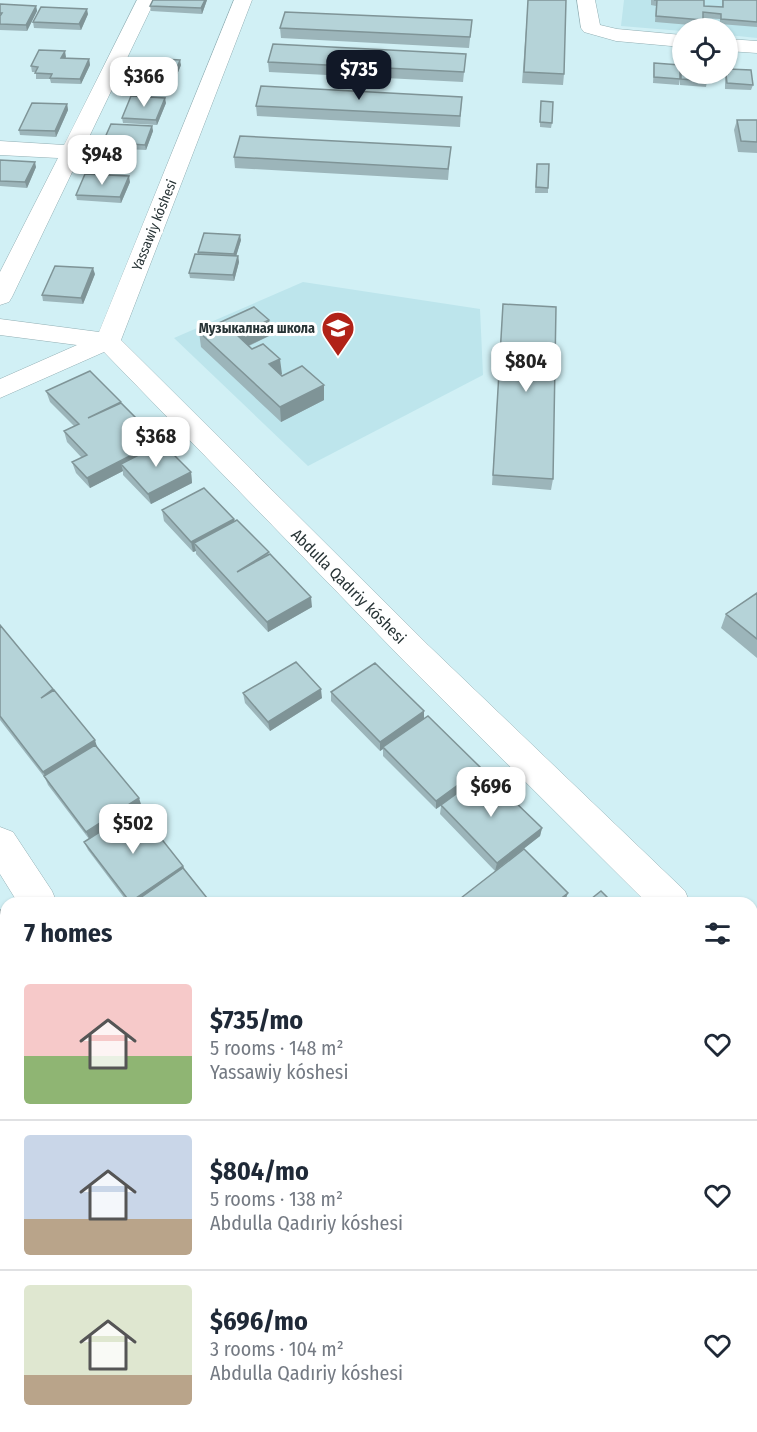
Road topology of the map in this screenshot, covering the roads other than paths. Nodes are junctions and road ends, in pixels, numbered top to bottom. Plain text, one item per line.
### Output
1 (146, 0) edge
2 (243, 0) edge
3 (586, 0) edge
4 (672, 40) edge
5 (738, 46) edge
6 (757, 47) edge
7 (0, 148) edge
8 (71, 152) junction
9 (0, 297) edge
10 (0, 327) edge
11 (108, 341) junction
12 (0, 389) edge
13 (0, 843) edge
14 (35, 897) edge
15 (666, 897) edge

1 - 8 street
2 - 11 street, Yassawiy kóshesi
3 - 4 street
5 - 6 street
7 - 8 street
8 - 9 street
10 - 11 street
11 - 12 street
11 - 15 street, Abdulla Qadıriy kóshesi
13 - 14 street

